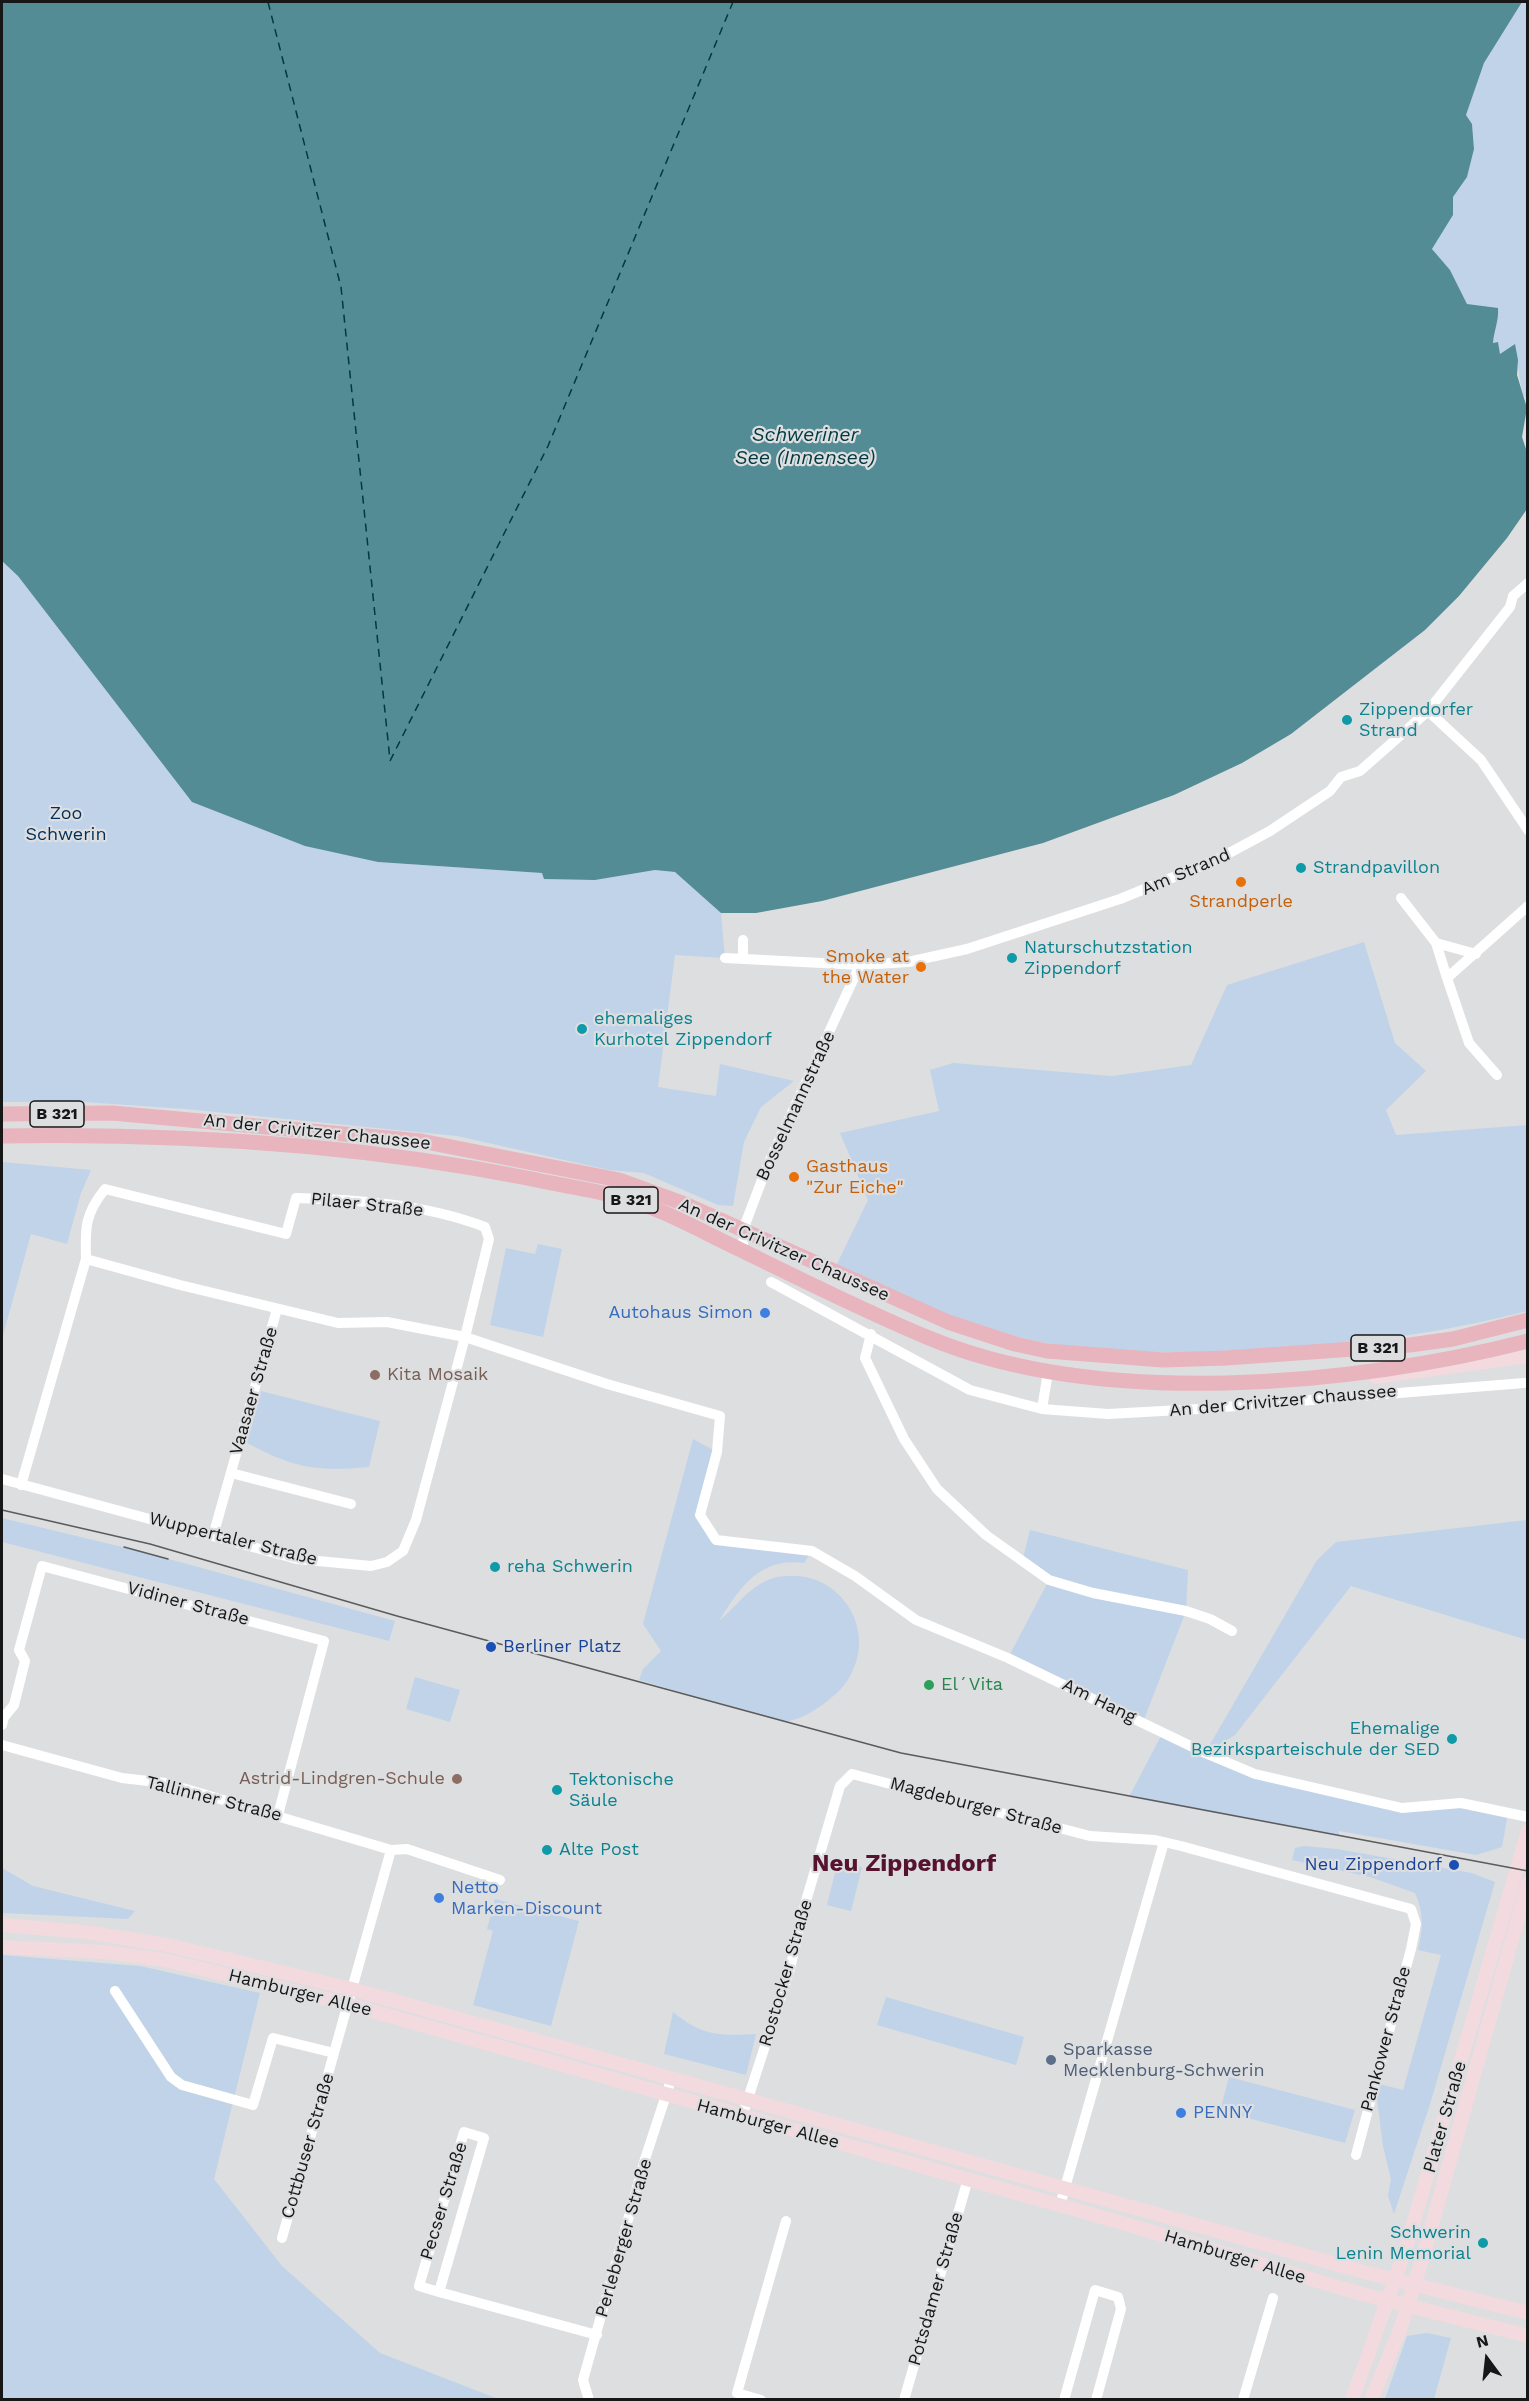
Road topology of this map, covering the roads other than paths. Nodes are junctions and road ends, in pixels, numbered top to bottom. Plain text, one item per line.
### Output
1 (1527, 583) edge
2 (1428, 711) junction
3 (1527, 830) edge
4 (1401, 898) dead end
5 (1527, 906) edge
6 (743, 940) dead end
7 (1436, 943) junction
8 (1476, 954) junction
9 (725, 958) dead end
10 (743, 959) junction
11 (860, 965) junction
12 (1447, 978) junction
13 (1497, 1075) dead end
14 (2, 1114) edge
15 (2, 1136) edge
16 (744, 1232) junction
17 (742, 1251) junction
18 (86, 1259) junction
19 (771, 1281) dead end
20 (277, 1309) junction
21 (1527, 1320) edge
22 (871, 1334) junction
23 (465, 1337) junction
24 (1527, 1341) edge
25 (1527, 1356) edge
26 (1048, 1372) junction
27 (1299, 1379) junction
28 (1524, 1383) dead end
29 (1042, 1409) junction
30 (231, 1473) junction
31 (2, 1479) edge
32 (21, 1485) junction
33 (351, 1504) dead end
34 (213, 1536) junction
35 (1232, 1631) dead end
36 (2, 1725) edge
37 (2, 1745) edge
38 (278, 1815) junction
39 (1527, 1817) edge
40 (828, 1830) joint
41 (1527, 1831) edge
42 (1164, 1842) junction
43 (391, 1850) junction
44 (500, 1880) dead end
45 (1527, 1883) edge
46 (1416, 1924) joint
47 (2, 1925) edge
48 (2, 1947) edge
49 (351, 1989) junction
50 (115, 1991) dead end
51 (347, 2004) junction
52 (334, 2054) junction
53 (672, 2077) junction
54 (666, 2096) junction
55 (748, 2099) junction
56 (742, 2116) junction
57 (1356, 2155) dead end
58 (968, 2179) junction
59 (1065, 2189) junction
60 (1060, 2205) junction
61 (786, 2220) dead end
62 (282, 2238) dead end
63 (1395, 2279) junction
64 (1414, 2283) junction
65 (439, 2292) junction
66 (1273, 2298) dead end
67 (1387, 2300) junction
68 (1408, 2305) junction
69 (1527, 2313) edge
70 (597, 2335) junction
71 (1527, 2336) edge
72 (588, 2400) edge
73 (761, 2400) edge
74 (904, 2400) edge
75 (1064, 2400) edge
76 (1096, 2400) edge
77 (1243, 2400) edge
78 (1352, 2400) edge
79 (1371, 2400) edge

1 - 2 street, Am Strand
2 - 3 street
2 - 11 street, Am Strand
4 - 7 street
5 - 8 street
6 - 10 street
7 - 8 street
7 - 12 street
8 - 12 street
9 - 10 street, Am Strand
10 - 11 street, Am Strand
11 - 16 street, Bosselmannstraße
12 - 13 street
14 - 16 main road, An der Crivitzer Chaussee / B 321
15 - 17 main road, An der Crivitzer Chaussee / B 321
16 - 17 street, Bosselmannstraße
16 - 21 main road, An der Crivitzer Chaussee / B 321
17 - 26 main road, An der Crivitzer Chaussee / B 321
18 - 20 street
18 - 23 street, Pilaer Straße
18 - 32 street, Pilaer Straße
19 - 22 street
20 - 23 street
20 - 30 street, Vaasaer Straße
22 - 29 street, An der Crivitzer Chaussee
22 - 35 street
23 - 34 street, Wuppertaler Straße
23 - 39 street, Am Hang
24 - 27 main road, An der Crivitzer Chaussee / B 321
25 - 27 street, B 321
26 - 27 main road, An der Crivitzer Chaussee / B 321
26 - 29 street
28 - 29 street, An der Crivitzer Chaussee
30 - 33 street, Vaasaer Straße
30 - 34 street, Vaasaer Straße
31 - 32 street, Wuppertaler Straße
32 - 34 street, Wuppertaler Straße
36 - 38 street, Vidiner Straße
37 - 38 street, Tallinner Straße
38 - 43 street, Tallinner Straße
40 - 42 street, Magdeburger Straße
40 - 55 street, Rostocker Straße
41 - 63 street, Plater Straße
42 - 46 street, Magdeburger Straße
42 - 59 street
43 - 44 street, Tallinner Straße
43 - 49 street
45 - 64 street, Plater Straße
46 - 57 street, Pankower Straße
47 - 49 street, Hamburger Allee
48 - 51 street, Hamburger Allee
49 - 51 street, Cottbuser Straße
49 - 53 street, Hamburger Allee
50 - 52 street, Cottbuser Straße
51 - 52 street, Cottbuser Straße
51 - 54 street, Hamburger Allee
52 - 62 street, Cottbuser Straße
53 - 54 street, Perleberger Straße
53 - 55 street, Hamburger Allee
54 - 56 street, Hamburger Allee
54 - 70 street, Perleberger Straße
55 - 56 street, Rostocker Straße
55 - 59 street, Hamburger Allee
56 - 58 street, Hamburger Allee
58 - 60 street, Hamburger Allee
58 - 74 street, Potsdamer Straße
59 - 60 street
59 - 63 street, Hamburger Allee
60 - 67 street, Hamburger Allee
61 - 73 street
63 - 64 street, Hamburger Allee
63 - 67 street, Plater Straße
64 - 68 street, Plater Straße
64 - 69 street, Hamburger Allee
65 - 65 street, Pecser Straße
65 - 70 street, Pecser Straße
66 - 77 street
67 - 68 street, Hamburger Allee
67 - 78 street, Plater Straße
68 - 71 street, Hamburger Allee
68 - 79 street, Plater Straße
70 - 72 street, Perleberger Straße
75 - 76 street

